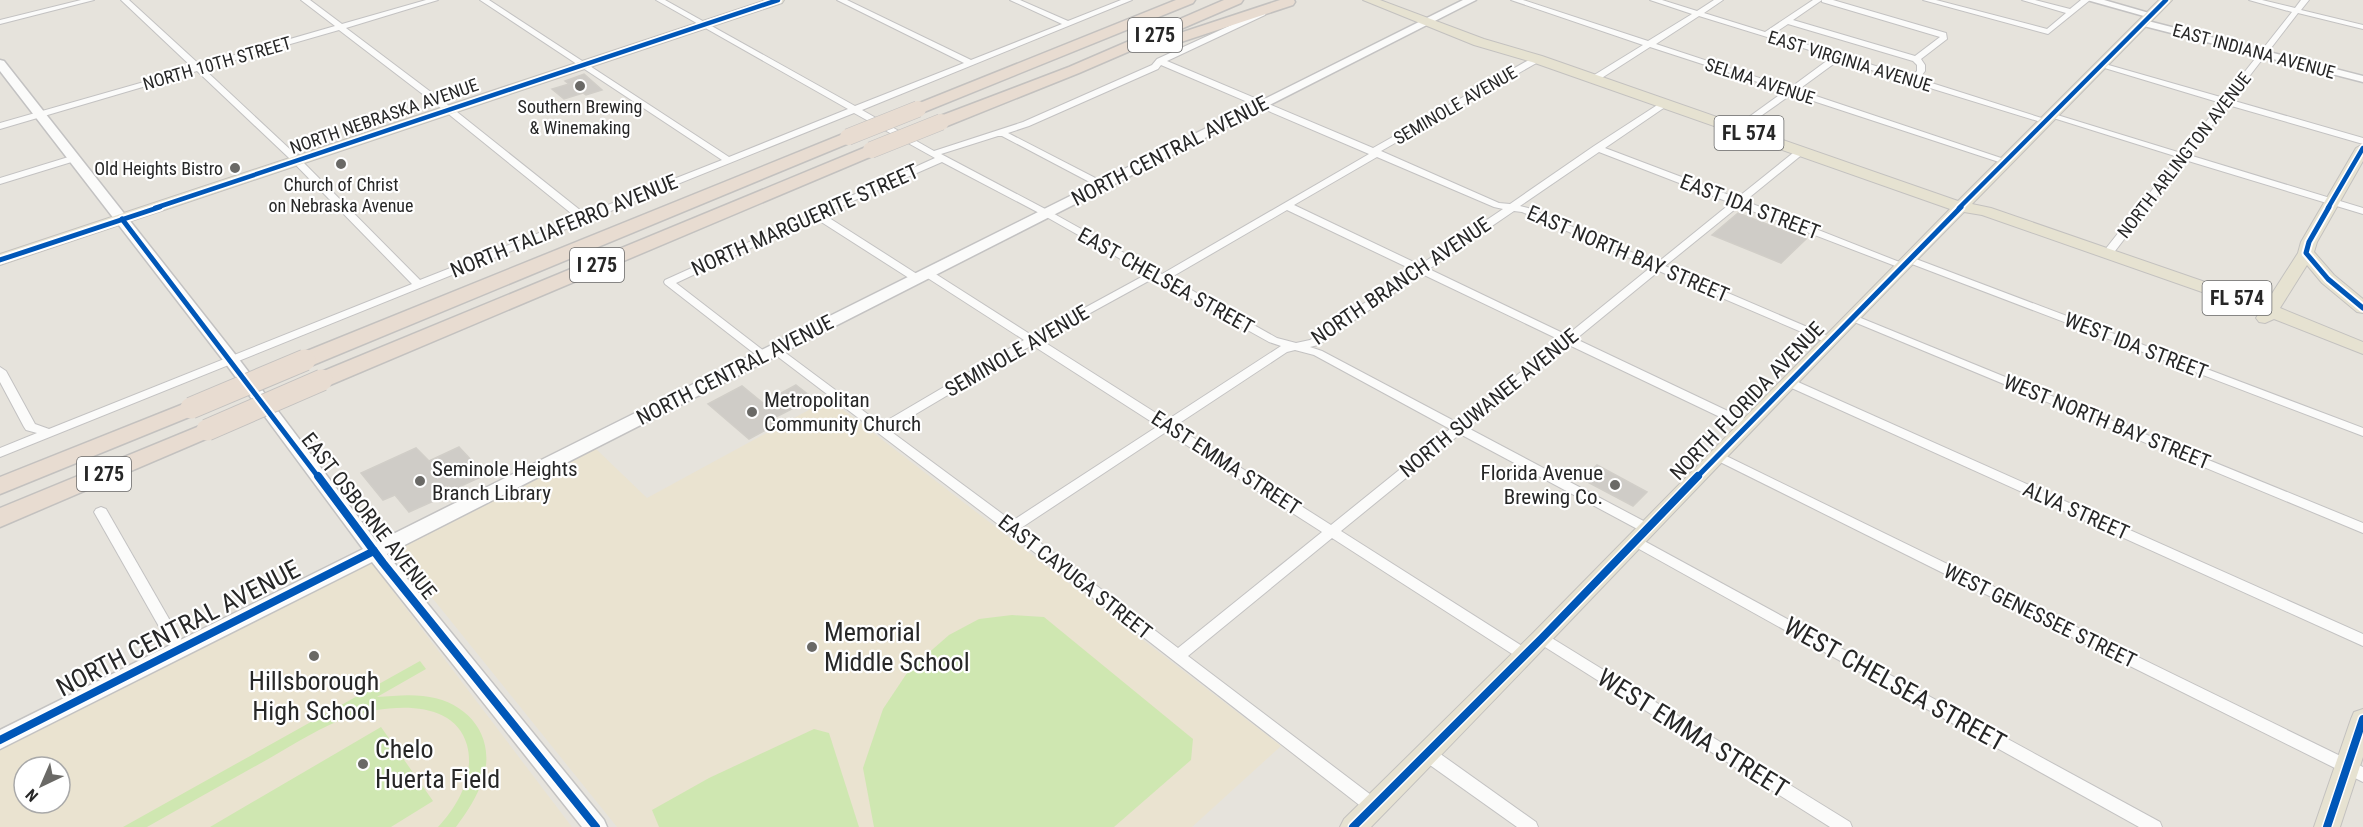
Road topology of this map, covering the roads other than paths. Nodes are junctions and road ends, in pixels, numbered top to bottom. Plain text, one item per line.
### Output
1 (90, 0) edge
2 (125, 0) edge
3 (305, 0) edge
4 (434, 0) edge
5 (484, 0) edge
6 (660, 0) edge
7 (778, 0) edge
8 (841, 0) edge
9 (1014, 0) edge
10 (1128, 0) edge
11 (1154, 0) edge
12 (1188, 0) edge
13 (1236, 0) edge
14 (1369, 0) edge
15 (1385, 0) edge
16 (1471, 0) edge
17 (1515, 0) edge
18 (1654, 0) edge
19 (1719, 0) edge
20 (1818, 0) edge
21 (1825, 0) edge
22 (1927, 0) edge
23 (2026, 0) edge
24 (2086, 0) edge
25 (2092, 0) edge
26 (2166, 0) edge
27 (2253, 0) edge
28 (2305, 0) edge
29 (1290, 1) edge
30 (2297, 11) junction
31 (2071, 12) junction
32 (1697, 14) junction
33 (2148, 19) junction
34 (1430, 20) junction
35 (1787, 21) junction
36 (0, 22) edge
37 (1066, 23) junction
38 (706, 24) junction
39 (340, 27) junction
40 (2363, 27) edge
41 (1766, 35) junction
42 (1649, 44) junction
43 (1080, 45) junction
44 (2264, 53) junction
45 (1838, 57) junction
46 (1538, 59) junction
47 (1916, 59) junction
48 (1160, 61) junction
49 (968, 62) junction
50 (584, 64) junction
51 (2102, 66) junction
52 (1, 67) edge
53 (199, 68) junction
54 (1074, 70) junction
55 (1594, 79) junction
56 (1913, 80) junction
57 (2363, 80) edge
58 (1791, 91) junction
59 (2225, 101) junction
60 (1665, 103) junction
61 (1262, 105) junction
62 (854, 109) junction
63 (449, 110) junction
64 (40, 114) junction
65 (2049, 119) junction
66 (1026, 124) junction
67 (0, 126) edge
68 (1738, 129) junction
69 (994, 133) junction
70 (1014, 139) junction
71 (2363, 141) edge
72 (1597, 148) junction
73 (2363, 148) edge
74 (1801, 151) junction
75 (1375, 153) junction
76 (937, 157) junction
77 (2184, 157) junction
78 (75, 158) junction
79 (728, 160) junction
80 (297, 161) junction
81 (2005, 161) junction
82 (0, 181) edge
83 (1102, 185) junction
84 (1737, 202) junction
85 (2331, 202) junction
86 (1287, 206) junction
87 (1513, 207) junction
88 (1960, 207) junction
89 (2363, 211) edge
90 (1046, 213) junction
91 (816, 214) junction
92 (584, 218) junction
93 (122, 219) junction
94 (2108, 253) junction
95 (2306, 253) junction
96 (0, 260) edge
97 (1905, 262) junction
98 (1658, 266) junction
99 (1420, 269) junction
100 (922, 275) junction
101 (1158, 276) junction
102 (669, 282) joint
103 (419, 285) junction
104 (2363, 308) edge
105 (2267, 314) junction
106 (1851, 317) junction
107 (1567, 339) junction
108 (1829, 339) junction
109 (1033, 340) junction
110 (1297, 347) junction
111 (2363, 349) edge
112 (769, 353) junction
113 (232, 361) junction
114 (0, 370) edge
115 (1789, 382) junction
116 (1167, 425) junction
117 (1747, 425) junction
118 (1461, 429) junction
119 (880, 430) junction
120 (2363, 432) edge
121 (48, 433) junction
122 (0, 453) edge
123 (1718, 456) junction
124 (0, 486) edge
125 (101, 512) dead end
126 (0, 518) edge
127 (1012, 528) junction
128 (2363, 528) edge
129 (1331, 531) junction
130 (1641, 535) junction
131 (374, 551) junction
132 (1542, 638) junction
133 (2363, 640) edge
134 (179, 649) junction
135 (1525, 655) junction
136 (1178, 657) junction
137 (2363, 719) edge
138 (0, 740) edge
139 (1426, 753) junction
140 (2355, 771) edge
141 (1373, 806) junction
142 (596, 827) edge
143 (1353, 827) edge
144 (1530, 827) edge
145 (1844, 827) edge
146 (2154, 827) edge
147 (2326, 827) edge

1 - 36 street
2 - 53 street
3 - 39 street
4 - 39 street, NORTH 10TH STREET
5 - 50 street
6 - 38 street, EAST CHELSEA STREET
7 - 38 main road, NORTH NEBRASKA AVENUE
8 - 49 street
9 - 37 street
10 - 37 street, NORTH TALIAFERRO AVENUE
11 - 43 highway
12 - 43 highway, I 275
13 - 54 highway, I 275
14 - 34 main road, FL 574
15 - 34 main road, FL 574
16 - 34 street, NORTH CENTRAL AVENUE
17 - 42 street, SELMA AVENUE
18 - 32 street, EAST VIRGINIA AVENUE
19 - 32 street
20 - 35 street
21 - 47 street
22 - 31 street
23 - 31 street
24 - 31 street
25 - 33 street, EAST INDIANA AVENUE
26 - 33 main road, NORTH FLORIDA AVENUE
27 - 30 street
28 - 30 street, NORTH ARLINGTON AVENUE
29 - 48 street, NORTH MARGUERITE STREET
29 - 54 highway
30 - 40 street
30 - 44 street, NORTH ARLINGTON AVENUE
32 - 41 street, EAST VIRGINIA AVENUE
32 - 42 street
33 - 44 street, EAST INDIANA AVENUE
33 - 51 main road, NORTH FLORIDA AVENUE
34 - 46 main road, FL 574
34 - 61 street, NORTH CENTRAL AVENUE
35 - 41 street
35 - 47 street
37 - 49 street, NORTH TALIAFERRO AVENUE
38 - 50 main road, NORTH NEBRASKA AVENUE
38 - 62 street, EAST CHELSEA STREET
39 - 53 street, NORTH 10TH STREET
39 - 63 street
41 - 45 street, EAST VIRGINIA AVENUE
42 - 55 street
42 - 58 street, SELMA AVENUE
43 - 124 highway, I 275, bridge
44 - 57 street, EAST INDIANA AVENUE
44 - 59 street, NORTH ARLINGTON AVENUE
45 - 56 street, EAST VIRGINIA AVENUE
45 - 58 street
46 - 55 main road, FL 574
46 - 75 street, SEMINOLE AVENUE
47 - 56 street
48 - 61 street, EAST NORTH BAY STREET
48 - 66 street, NORTH MARGUERITE STREET
49 - 62 street, NORTH TALIAFERRO AVENUE
50 - 63 main road, NORTH NEBRASKA AVENUE
50 - 79 street
51 - 59 street
51 - 65 main road, NORTH FLORIDA AVENUE
52 - 64 street, EAST OSBORNE AVENUE
53 - 64 street, NORTH 10TH STREET
53 - 80 street
54 - 126 highway, I 275, bridge
55 - 60 main road, FL 574
56 - 65 street, EAST VIRGINIA AVENUE
58 - 68 street
58 - 81 street, SELMA AVENUE
59 - 71 street
59 - 77 street, NORTH ARLINGTON AVENUE
60 - 68 main road, FL 574
60 - 72 street, NORTH BRANCH AVENUE
61 - 75 street, EAST NORTH BAY STREET
61 - 83 street, NORTH CENTRAL AVENUE
62 - 76 street, EAST CHELSEA STREET
62 - 79 street, NORTH TALIAFERRO AVENUE
63 - 80 main road, NORTH NEBRASKA AVENUE
63 - 92 street
64 - 67 street, NORTH 10TH STREET
64 - 78 street, EAST OSBORNE AVENUE
65 - 77 street, EAST VIRGINIA AVENUE
65 - 81 main road, NORTH FLORIDA AVENUE
66 - 69 street, NORTH MARGUERITE STREET
66 - 70 street
68 - 74 main road, FL 574
69 - 70 street
69 - 76 street, NORTH MARGUERITE STREET
70 - 83 street
72 - 84 street, EAST IDA STREET
72 - 87 street, NORTH BRANCH AVENUE
73 - 85 main road
74 - 84 street, NORTH SUWANEE AVENUE
74 - 88 main road, FL 574
75 - 86 street, SEMINOLE AVENUE
75 - 87 street, EAST NORTH BAY STREET
76 - 90 street, EAST CHELSEA STREET
76 - 91 street, NORTH MARGUERITE STREET
77 - 85 street, EAST VIRGINIA AVENUE
77 - 94 street, NORTH ARLINGTON AVENUE
78 - 82 street
78 - 93 street, EAST OSBORNE AVENUE
79 - 92 street, NORTH TALIAFERRO AVENUE
80 - 93 main road, NORTH NEBRASKA AVENUE
80 - 103 street
81 - 88 main road, NORTH FLORIDA AVENUE
83 - 90 street, NORTH CENTRAL AVENUE
84 - 97 street, EAST IDA STREET
84 - 98 street, NORTH SUWANEE AVENUE
85 - 89 street, EAST VIRGINIA AVENUE
85 - 95 main road
86 - 99 street
86 - 101 street, SEMINOLE AVENUE
87 - 98 street, EAST NORTH BAY STREET
87 - 99 street, NORTH BRANCH AVENUE
88 - 94 main road, FL 574
88 - 97 main road, NORTH FLORIDA AVENUE
88 - 105 main road, FL 574
90 - 100 street, NORTH CENTRAL AVENUE
90 - 101 street, EAST CHELSEA STREET
91 - 100 street, EAST EMMA STREET
91 - 102 street, NORTH MARGUERITE STREET
92 - 103 street, NORTH TALIAFERRO AVENUE
93 - 96 main road, NORTH NEBRASKA AVENUE
93 - 113 street, EAST OSBORNE AVENUE
94 - 105 main road, FL 574
95 - 104 main road
95 - 105 main road
97 - 106 main road, NORTH FLORIDA AVENUE
97 - 120 street, WEST IDA STREET
98 - 107 street, NORTH SUWANEE AVENUE
98 - 108 street, EAST NORTH BAY STREET
99 - 107 street
99 - 110 street, NORTH BRANCH AVENUE
100 - 109 street, EAST EMMA STREET
100 - 112 street, NORTH CENTRAL AVENUE
101 - 109 street, SEMINOLE AVENUE
101 - 110 street, EAST CHELSEA STREET
102 - 112 street, EAST CAYUGA STREET
103 - 113 street, NORTH TALIAFERRO AVENUE
105 - 111 main road, FL 574
106 - 108 main road, NORTH FLORIDA AVENUE
106 - 128 street, WEST NORTH BAY STREET
107 - 117 street
107 - 118 street, NORTH SUWANEE AVENUE
108 - 115 main road, NORTH FLORIDA AVENUE
109 - 116 street, EAST EMMA STREET
109 - 119 street, SEMINOLE AVENUE
110 - 116 street, NORTH BRANCH AVENUE
110 - 118 street, EAST CHELSEA STREET
112 - 119 street, EAST CAYUGA STREET
112 - 131 street, NORTH CENTRAL AVENUE
113 - 121 street, NORTH TALIAFERRO AVENUE
113 - 131 street, EAST OSBORNE AVENUE
114 - 121 street
115 - 117 main road, NORTH FLORIDA AVENUE
115 - 133 street, ALVA STREET
116 - 127 street, NORTH BRANCH AVENUE
116 - 129 street, EAST EMMA STREET
117 - 123 main road, NORTH FLORIDA AVENUE
118 - 129 street, NORTH SUWANEE AVENUE
118 - 130 street, EAST CHELSEA STREET
119 - 127 street, EAST CAYUGA STREET
121 - 122 street, NORTH TALIAFERRO AVENUE
123 - 130 main road, NORTH FLORIDA AVENUE
123 - 140 street, WEST GENESSEE STREET
125 - 134 street
127 - 136 street, EAST CAYUGA STREET
129 - 135 street, EAST EMMA STREET
129 - 136 street, NORTH SUWANEE AVENUE
130 - 132 main road, NORTH FLORIDA AVENUE
130 - 146 street, WEST CHELSEA STREET
131 - 134 street, NORTH CENTRAL AVENUE
131 - 142 street, EAST OSBORNE AVENUE
132 - 135 main road, NORTH FLORIDA AVENUE
132 - 145 street, WEST EMMA STREET
134 - 138 street, NORTH CENTRAL AVENUE
135 - 139 main road, NORTH FLORIDA AVENUE
136 - 141 street, EAST CAYUGA STREET
137 - 140 main road
139 - 141 main road, NORTH FLORIDA AVENUE
139 - 144 street
140 - 147 main road
141 - 143 main road, NORTH FLORIDA AVENUE

